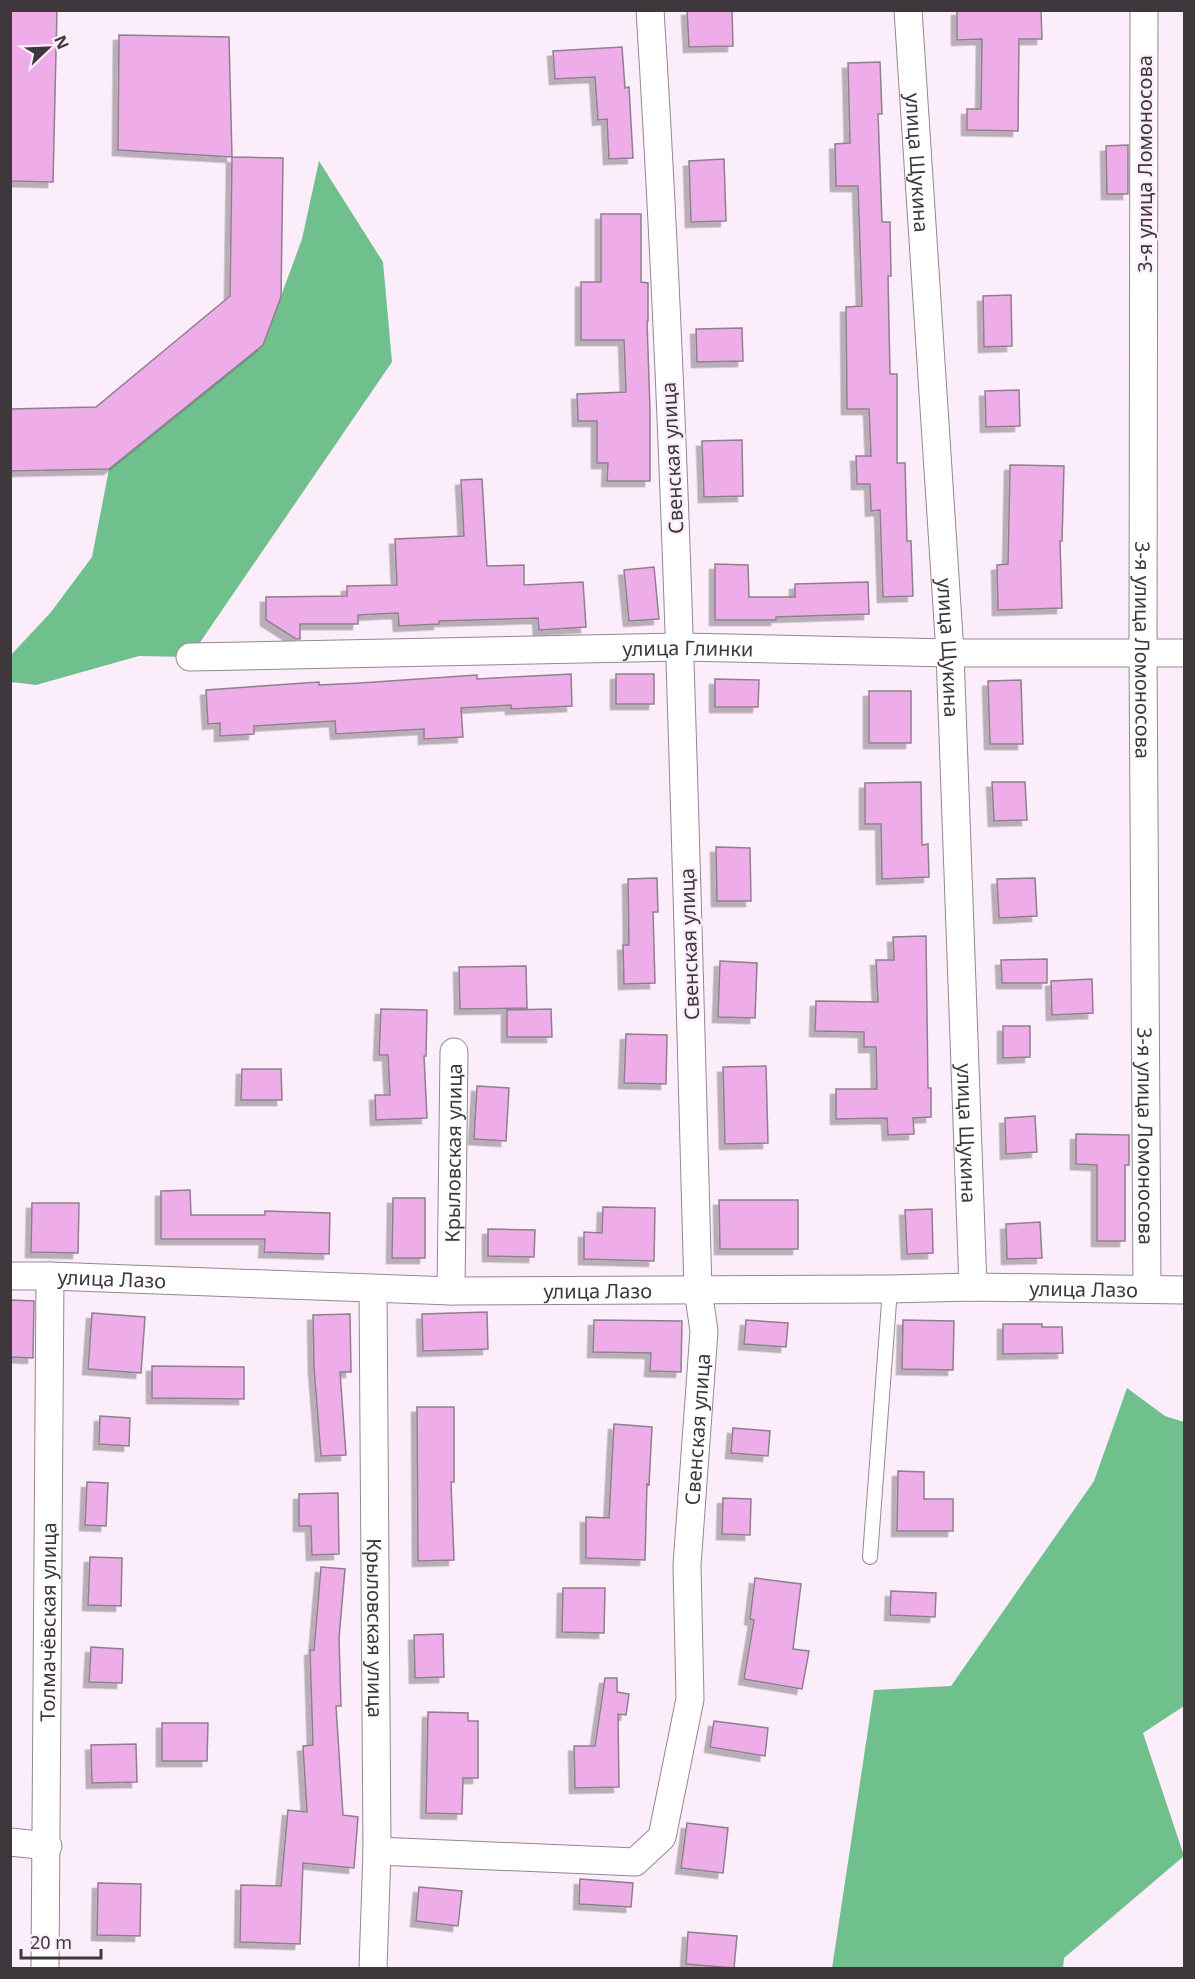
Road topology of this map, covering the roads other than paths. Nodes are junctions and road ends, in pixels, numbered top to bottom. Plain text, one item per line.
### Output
1 (650, 10) edge
2 (908, 10) edge
3 (1144, 10) edge
4 (681, 647) junction
5 (950, 653) junction
6 (1143, 653) junction
7 (1185, 653) edge
8 (190, 657) dead end
9 (454, 1052) dead end
10 (10, 1276) edge
11 (50, 1276) junction
12 (973, 1287) junction
13 (373, 1289) junction
14 (890, 1289) junction
15 (1147, 1289) junction
16 (698, 1290) junction
17 (1185, 1290) edge
18 (451, 1291) junction
19 (870, 1557) dead end
20 (10, 1842) edge
21 (48, 1846) junction
22 (377, 1851) junction
23 (45, 1968) edge
24 (373, 1968) edge

1 - 4 street, Свенская улица
2 - 5 street, улица Щукина
3 - 6 street, 3-я улица Ломоносова
4 - 5 street, улица Глинки
4 - 8 street, улица Глинки
4 - 16 street, Свенская улица
5 - 6 street, улица Глинки
5 - 12 street, улица Щукина
6 - 7 street, улица Глинки
6 - 15 street, 3-я улица Ломоносова
9 - 18 street, Крыловская улица
10 - 11 street, улица Лазо
11 - 13 street, улица Лазо
11 - 21 street, Толмачёвская улица
12 - 14 street, улица Лазо
12 - 15 street, улица Лазо
13 - 18 street, улица Лазо
13 - 22 street, Крыловская улица
14 - 16 street, улица Лазо
14 - 19 lane
15 - 17 street, улица Лазо
16 - 18 street, улица Лазо
16 - 22 street, Свенская улица
20 - 21 street
21 - 23 street, Толмачёвская улица
22 - 24 street, Крыловская улица

